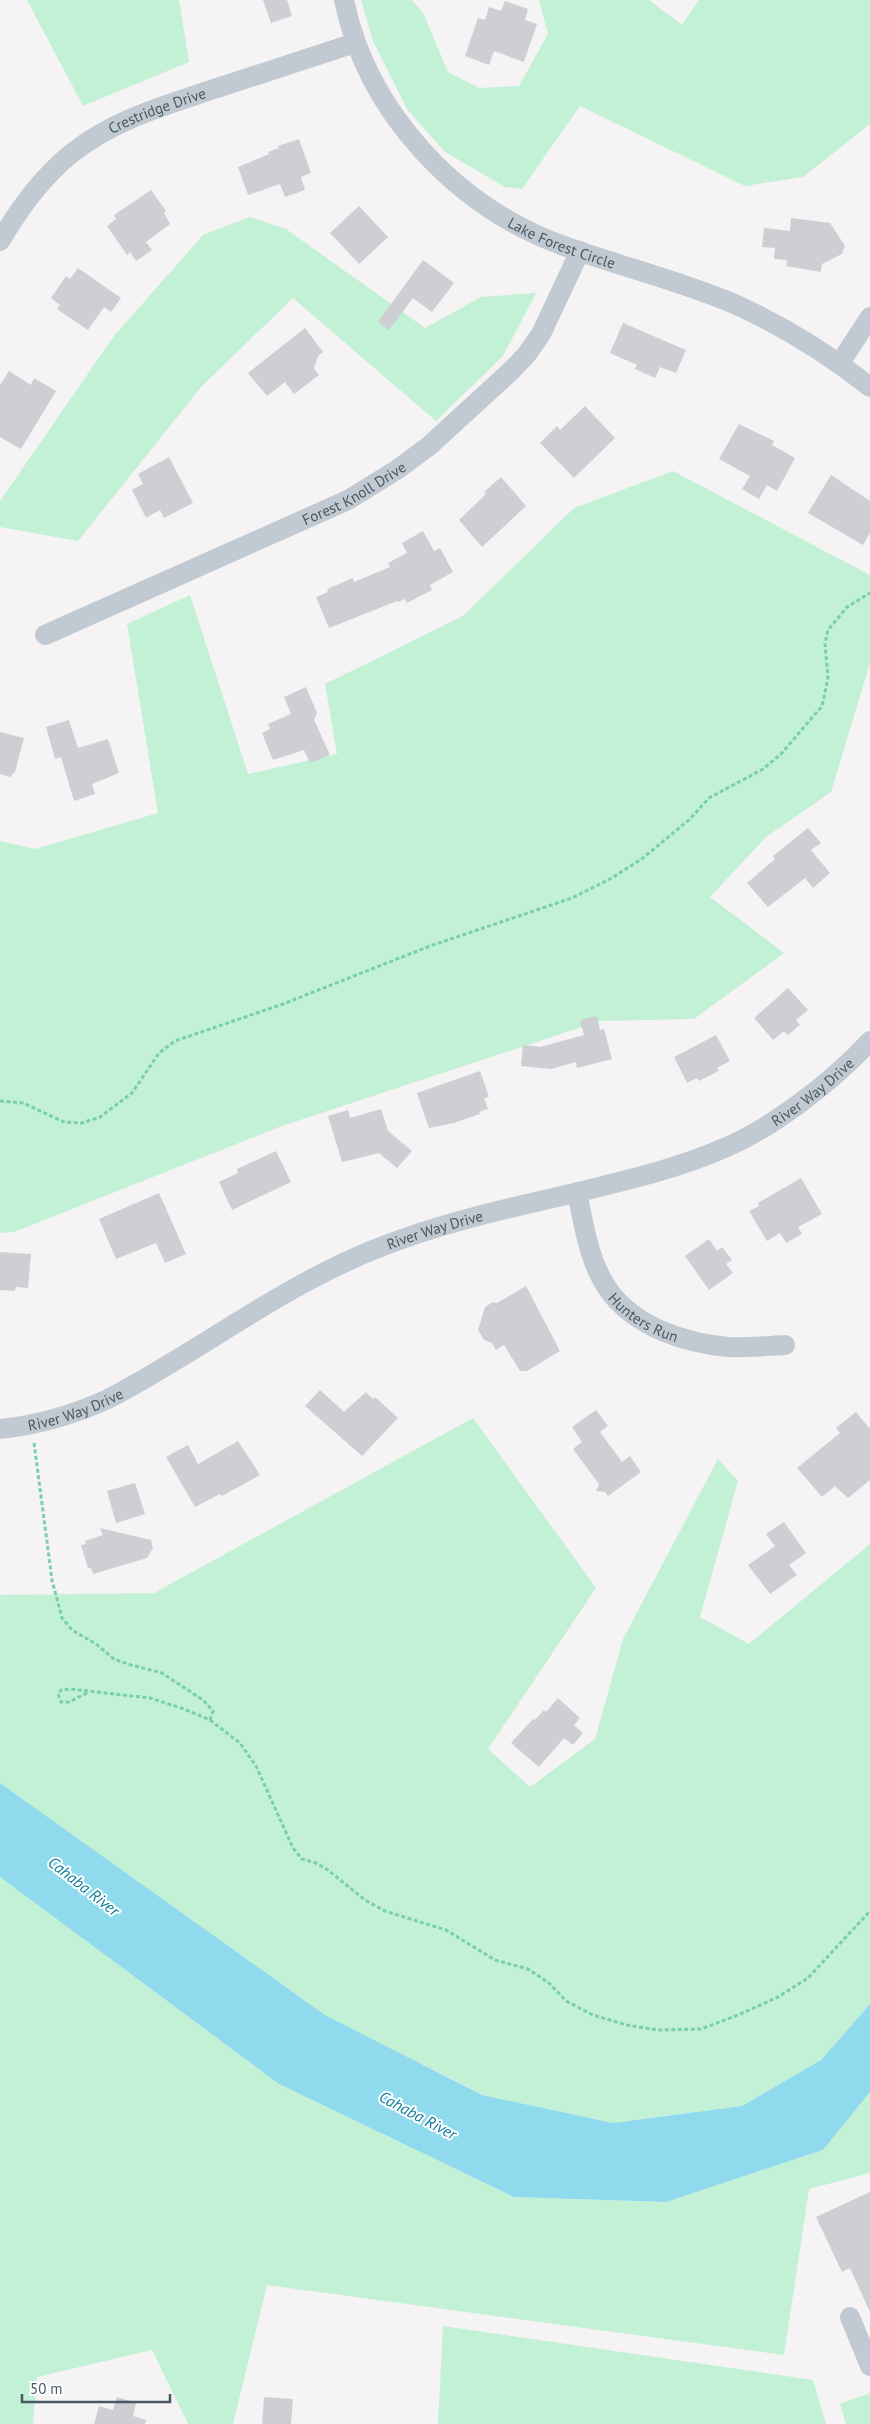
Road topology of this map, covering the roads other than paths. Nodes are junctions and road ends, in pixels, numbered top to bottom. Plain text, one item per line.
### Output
1 (344, 0) edge
2 (355, 43) junction
3 (0, 241) edge
4 (580, 251) junction
5 (870, 317) edge
6 (840, 363) junction
7 (870, 387) edge
8 (45, 635) dead end
9 (870, 1040) edge
10 (577, 1192) junction
11 (785, 1345) dead end
12 (0, 1429) edge
13 (850, 2317) dead end
14 (870, 2366) edge

1 - 2 street, Lake Forest Circle
2 - 3 street, Crestridge Drive
2 - 4 street, Lake Forest Circle
4 - 6 street, Lake Forest Circle
4 - 8 street, Forest Knoll Drive
5 - 6 street
6 - 7 street, Lake Forest Circle
9 - 10 street, River Way Drive
10 - 11 street, Hunters Run
10 - 12 street, River Way Drive
13 - 14 street

